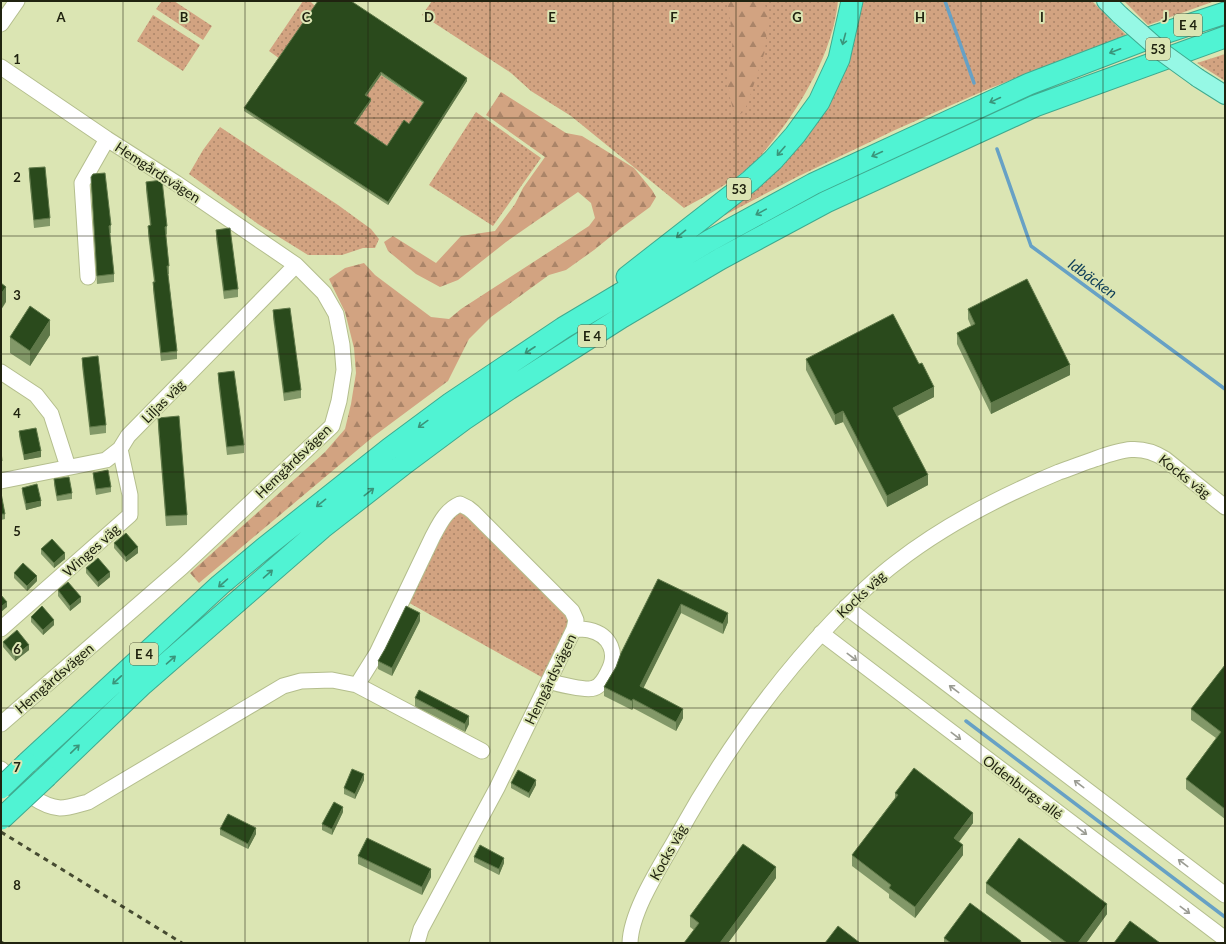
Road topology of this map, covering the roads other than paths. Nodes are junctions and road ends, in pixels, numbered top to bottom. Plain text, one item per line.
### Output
1 (17, 1) edge
2 (852, 1) edge
3 (1106, 1) edge
4 (1225, 13) edge
5 (1, 24) edge
6 (1225, 37) edge
7 (1, 67) edge
8 (1225, 95) edge
9 (107, 139) junction
10 (296, 265) junction
11 (88, 277) dead end
12 (563, 328) junction
13 (1, 372) edge
14 (120, 449) junction
15 (68, 467) junction
16 (1, 481) edge
17 (1225, 508) edge
18 (846, 607) junction
19 (1, 629) edge
20 (574, 629) junction
21 (821, 633) junction
22 (549, 681) junction
23 (357, 685) junction
24 (1, 724) edge
25 (482, 751) dead end
26 (1, 769) edge
27 (1, 788) edge
28 (1, 819) edge
29 (1225, 895) edge
30 (1225, 939) edge
31 (417, 943) edge
32 (630, 943) edge

1 - 5 street
2 -> 12 highway, 53
3 - 8 main road, 53, bridge
4 -> 12 highway, E 4
28 -> 6 highway, E 4, bridge
7 - 9 street, Hemgårdsvägen
9 - 10 street, Hemgårdsvägen
9 - 11 street
10 - 14 street, Liljas väg
10 - 24 street, Hemgårdsvägen
12 -> 27 highway, E 4, bridge
13 - 15 street
14 - 15 street, Liljas väg
14 - 19 street, Winges väg
15 - 16 street, Liljas väg
17 - 18 street, Kocks väg
18 - 21 street, Kocks väg
29 -> 18 street
20 - 22 street, Hemgårdsvägen
20 - 22 street
20 - 23 street, Hemgårdsvägen
21 -> 30 street, Oldenburgs allé
21 - 32 street, Kocks väg
22 - 31 street, Hemgårdsvägen
23 - 25 street
23 - 26 street

